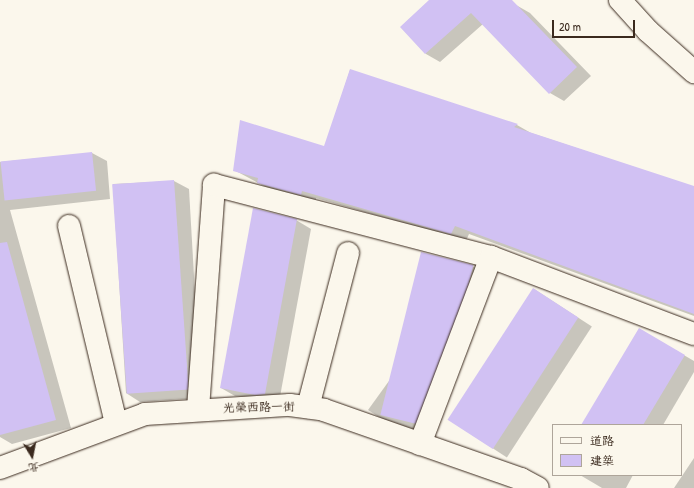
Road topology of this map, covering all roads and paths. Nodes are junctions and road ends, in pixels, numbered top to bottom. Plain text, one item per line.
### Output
1 (620, 0) edge
2 (694, 72) edge
3 (69, 226) dead end
4 (348, 253) dead end
5 (491, 257) junction
6 (694, 334) edge
7 (308, 407) junction
8 (198, 409) junction
9 (116, 423) junction
10 (420, 444) junction
11 (0, 468) edge
12 (538, 488) edge

1 - 2 street
3 - 9 street
4 - 7 street
5 - 6 street
5 - 8 street
5 - 10 street
7 - 8 street, 光榮西路一街
7 - 10 street, 光榮西路一街
8 - 9 street, 光榮西路一街
9 - 11 street, 光榮西路一街
10 - 12 street, 光榮西路一街

